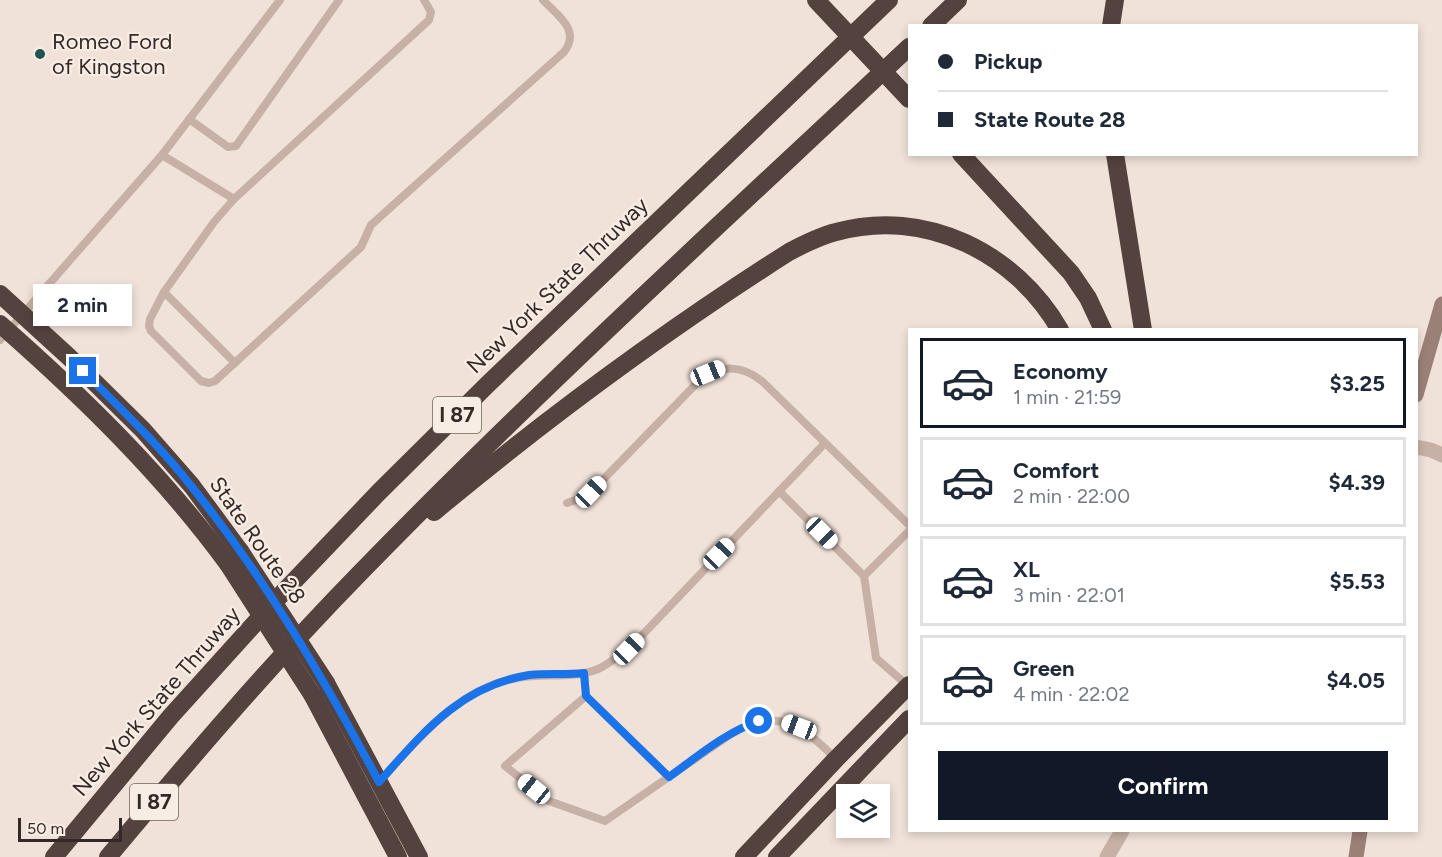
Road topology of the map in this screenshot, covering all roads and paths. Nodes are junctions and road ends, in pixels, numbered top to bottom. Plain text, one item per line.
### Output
1 (280, 0) edge
2 (339, 0) edge
3 (424, 0) edge
4 (543, 0) edge
5 (816, 0) edge
6 (830, 0) edge
7 (877, 0) edge
8 (889, 0) edge
9 (958, 0) edge
10 (1115, 0) edge
11 (933, 24) edge
12 (1111, 24) edge
13 (908, 47) edge
14 (813, 72) junction
15 (908, 83) edge
16 (908, 98) edge
17 (189, 119) junction
18 (162, 154) junction
19 (963, 156) edge
20 (977, 156) edge
21 (1115, 156) edge
22 (234, 199) junction
23 (164, 292) junction
24 (0, 294) edge
25 (1442, 304) edge
26 (23, 314) junction
27 (1059, 328) edge
28 (1102, 328) edge
29 (1114, 328) edge
30 (1143, 328) edge
31 (3, 332) edge
32 (236, 363) junction
33 (1418, 388) edge
34 (825, 443) junction
35 (1418, 447) edge
36 (1442, 455) edge
37 (779, 491) junction
38 (567, 503) dead end
39 (908, 524) edge
40 (908, 532) edge
41 (234, 558) junction
42 (356, 576) junction
43 (864, 576) junction
44 (584, 673) junction
45 (908, 686) edge
46 (319, 690) junction
47 (586, 696) junction
48 (908, 720) edge
49 (836, 759) junction
50 (669, 777) junction
51 (379, 782) junction
52 (1121, 832) edge
53 (1360, 832) edge
54 (779, 856) edge
55 (54, 857) edge
56 (108, 857) edge
57 (398, 857) edge
58 (419, 857) edge
59 (744, 857) edge
60 (1107, 857) edge
61 (1356, 857) edge

1 - 17 lane
2 - 17 lane
3 - 22 lane
4 - 32 lane
5 - 16 highway, bridge
6 - 15 highway
7 - 14 highway
8 - 14 highway, New York State Thruway / I 87
9 - 11 highway
10 - 12 highway
13 - 42 highway, I 87
14 - 55 highway, New York State Thruway / I 87
17 - 18 lane
18 - 22 lane
18 - 26 lane
19 - 28 highway
20 - 29 highway
21 - 30 highway
22 - 23 lane
23 - 32 lane
23 - 32 lane
24 - 26 highway, State Route 28
25 - 33 street
26 - 31 lane
26 - 41 highway, State Route 28
27 - 42 highway
31 - 41 highway, State Route 28
34 - 37 lane
34 - 38 lane
34 - 39 lane
35 - 36 street
37 - 43 lane
37 - 44 lane
40 - 43 lane
41 - 46 highway, State Route 28, bridge
42 - 56 highway, I 87
43 - 45 lane
44 - 47 lane
44 - 51 lane
45 - 49 highway
46 - 51 highway, State Route 28
46 - 57 highway, State Route 28
47 - 50 lane
47 - 50 lane
48 - 54 highway
49 - 50 lane
49 - 59 highway
51 - 58 highway, State Route 28
52 - 60 street
53 - 61 street

